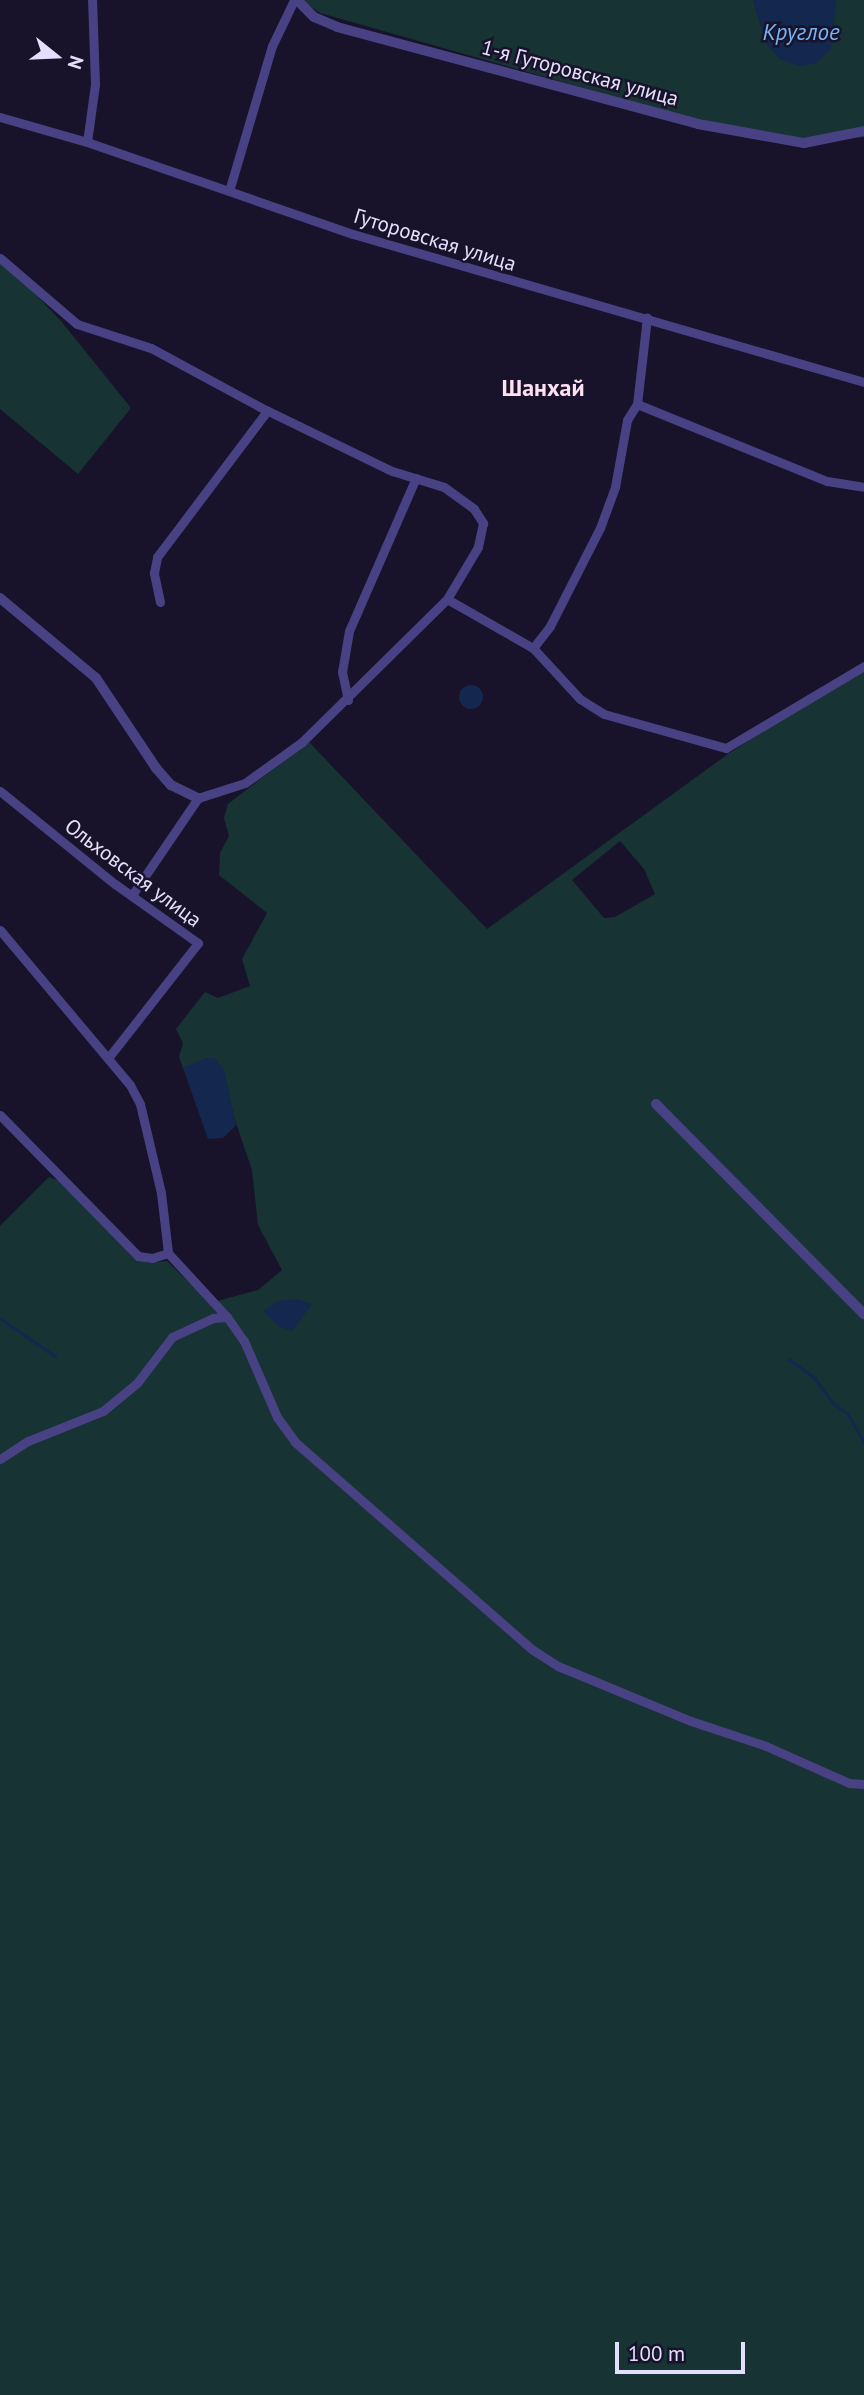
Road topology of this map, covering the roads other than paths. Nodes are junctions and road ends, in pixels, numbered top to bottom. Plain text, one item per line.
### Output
1 (92, 0) edge
2 (296, 0) edge
3 (0, 117) edge
4 (864, 131) edge
5 (87, 142) junction
6 (229, 191) junction
7 (0, 258) edge
8 (647, 318) junction
9 (864, 382) edge
10 (637, 404) junction
11 (267, 411) junction
12 (415, 478) junction
13 (864, 487) edge
14 (0, 598) edge
15 (447, 599) junction
16 (160, 602) dead end
17 (533, 648) junction
18 (864, 666) edge
19 (348, 700) junction
20 (0, 791) edge
21 (198, 798) junction
22 (132, 895) junction
23 (0, 930) edge
24 (108, 1058) junction
25 (656, 1104) dead end
26 (0, 1115) edge
27 (169, 1253) junction
28 (864, 1314) edge
29 (227, 1317) junction
30 (0, 1459) edge
31 (864, 1784) edge

1 - 5 street
2 - 4 street, 1-я Гуторовская улица
2 - 6 street
3 - 5 street, Гуторовская улица
5 - 6 street, Гуторовская улица
6 - 8 street, Гуторовская улица
7 - 11 street
8 - 9 street, Гуторовская улица
8 - 10 street
10 - 13 street
10 - 17 street
11 - 12 street
11 - 16 street
12 - 15 street
12 - 19 street
14 - 21 street
15 - 17 street
15 - 19 street
17 - 18 street
19 - 21 street
20 - 22 street, Ольховская улица
21 - 22 street
22 - 24 street, Ольховская улица
23 - 24 street
24 - 27 street
25 - 28 street
26 - 27 street
27 - 29 street
29 - 30 street
29 - 31 street

